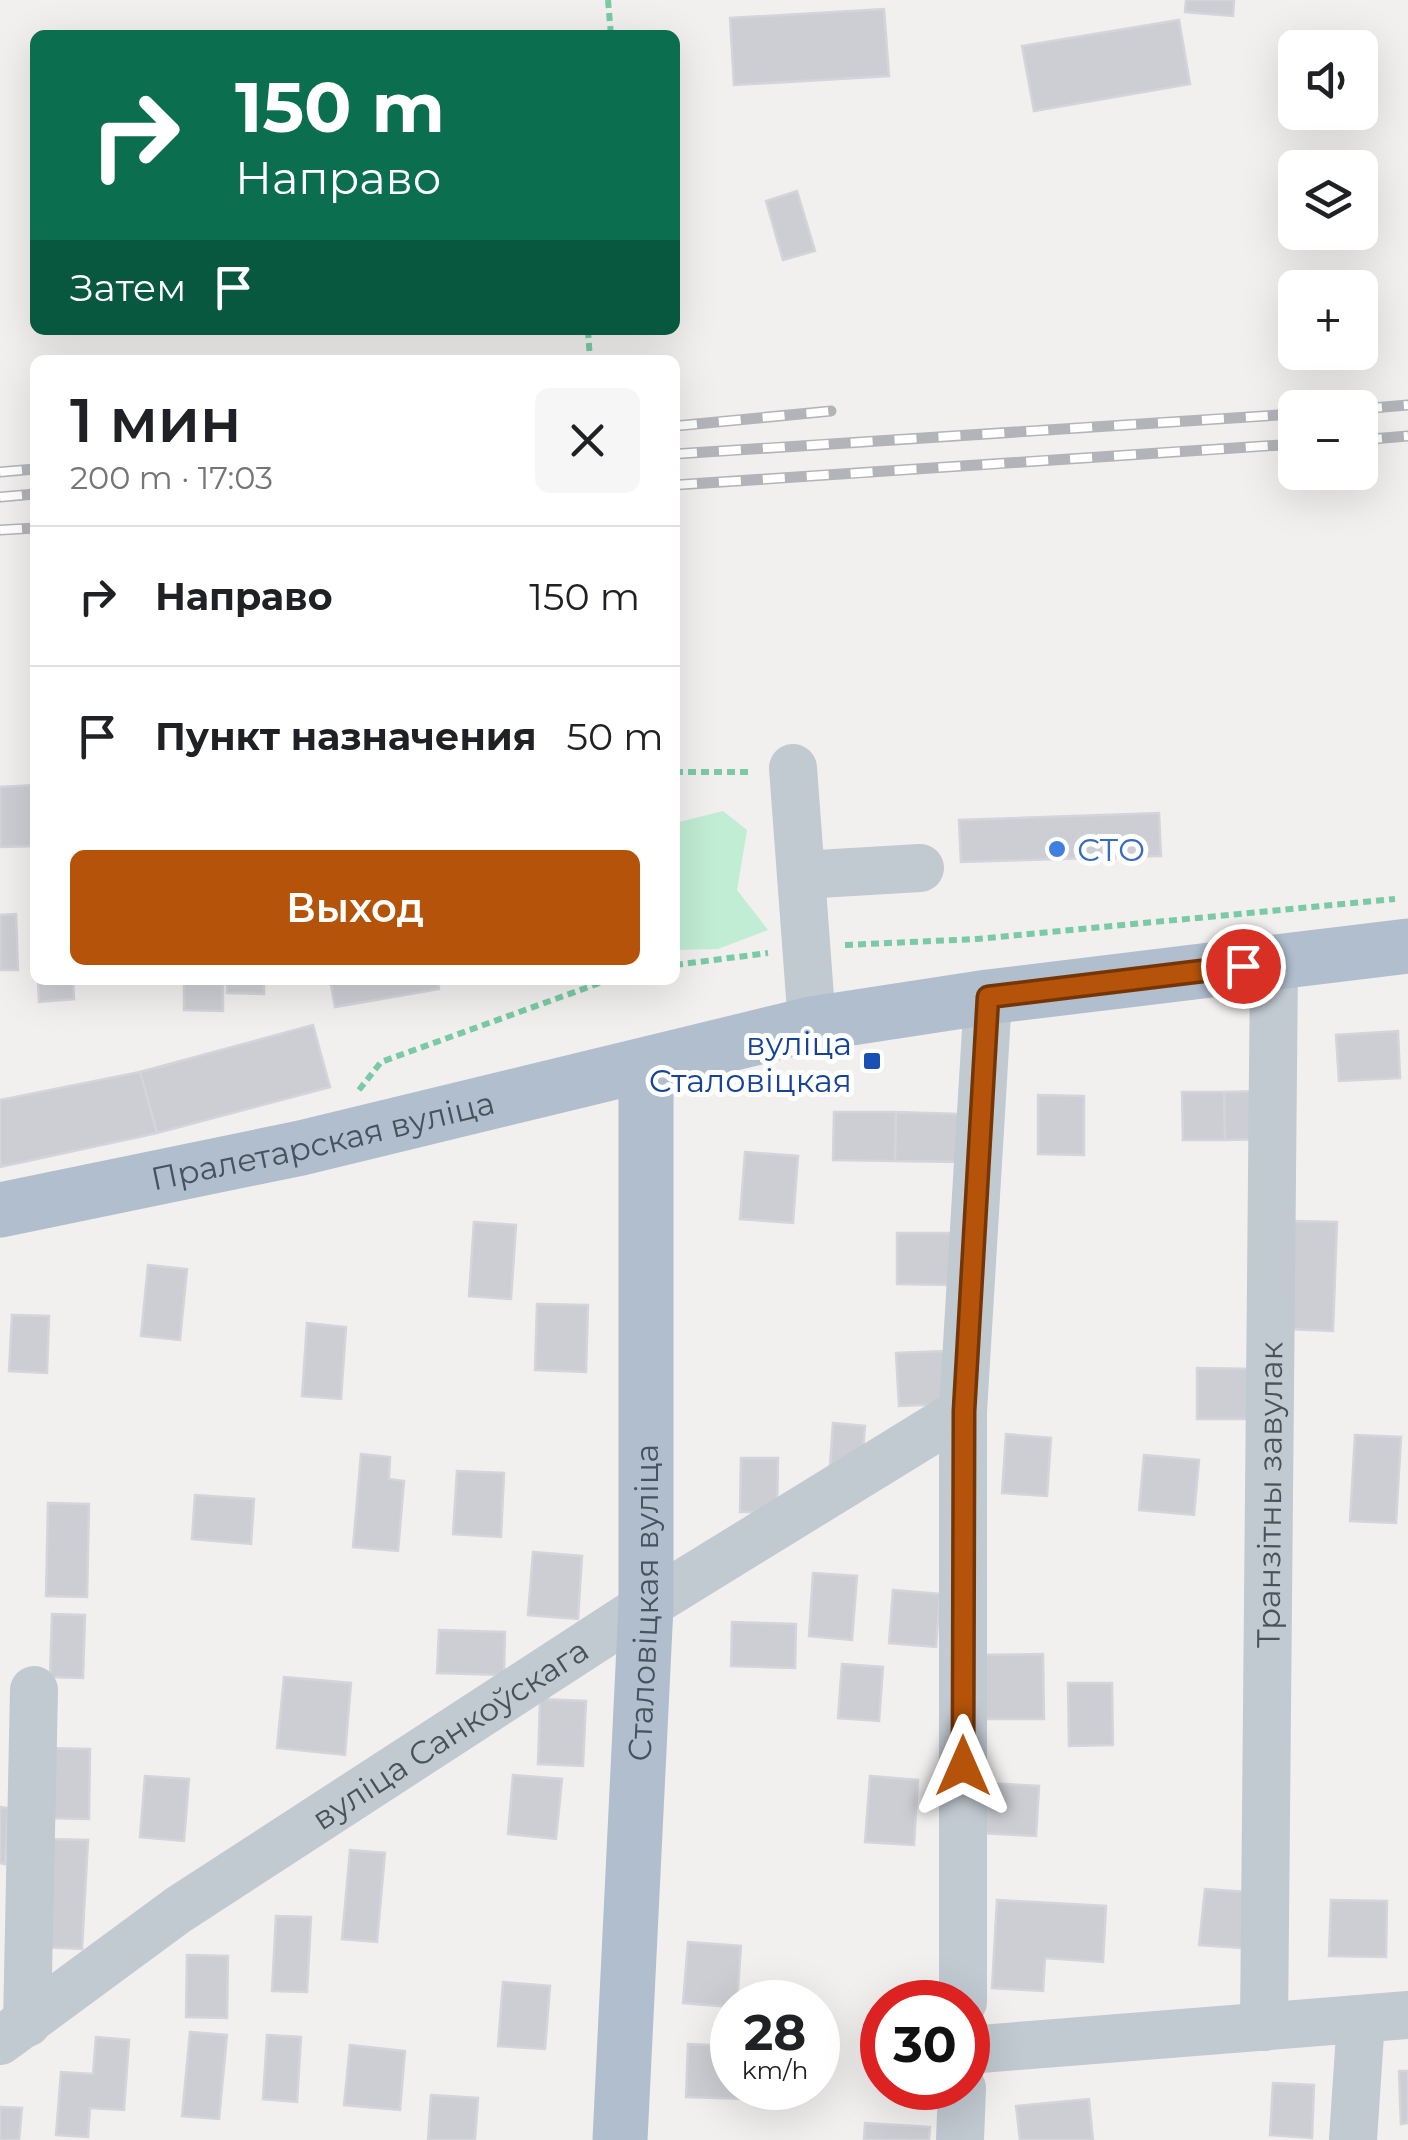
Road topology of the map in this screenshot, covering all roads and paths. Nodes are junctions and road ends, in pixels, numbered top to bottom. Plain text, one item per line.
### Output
1 (608, 0) edge
2 (611, 30) edge
3 (793, 768) joint
4 (680, 772) edge
5 (920, 868) dead end
6 (801, 875) junction
7 (1408, 898) edge
8 (1408, 946) edge
9 (805, 948) junction
10 (1274, 963) junction
11 (680, 964) edge
12 (988, 997) junction
13 (812, 1024) junction
14 (646, 1066) junction
15 (0, 1210) edge
16 (964, 1411) junction
17 (646, 1606) junction
18 (34, 1690) dead end
19 (963, 1980) edge
20 (1408, 2015) edge
21 (1360, 2019) junction
22 (1264, 2026) junction
23 (13, 2032) edge
24 (990, 2048) edge
25 (961, 2110) edge
26 (620, 2140) edge
27 (960, 2140) edge
28 (1352, 2140) edge

1 - 2 path
3 - 4 path
3 - 6 street
5 - 6 street
6 - 9 street
7 - 9 path
8 - 10 main road, Пралетарская вуліца
9 - 11 path
9 - 13 street
10 - 12 main road, Пралетарская вуліца
10 - 22 street, Транзітны завулак
12 - 13 main road, Пралетарская вуліца
12 - 16 street
13 - 14 main road, Пралетарская вуліца
14 - 15 main road, Пралетарская вуліца
14 - 17 main road, Сталовіцкая вуліца
16 - 17 street, вуліца Санкоўскага
16 - 19 street
17 - 23 street, вуліца Санкоўскага
17 - 26 main road, Сталовіцкая вуліца
18 - 23 street
20 - 21 street
21 - 22 street
21 - 28 street
22 - 24 street
25 - 27 street

